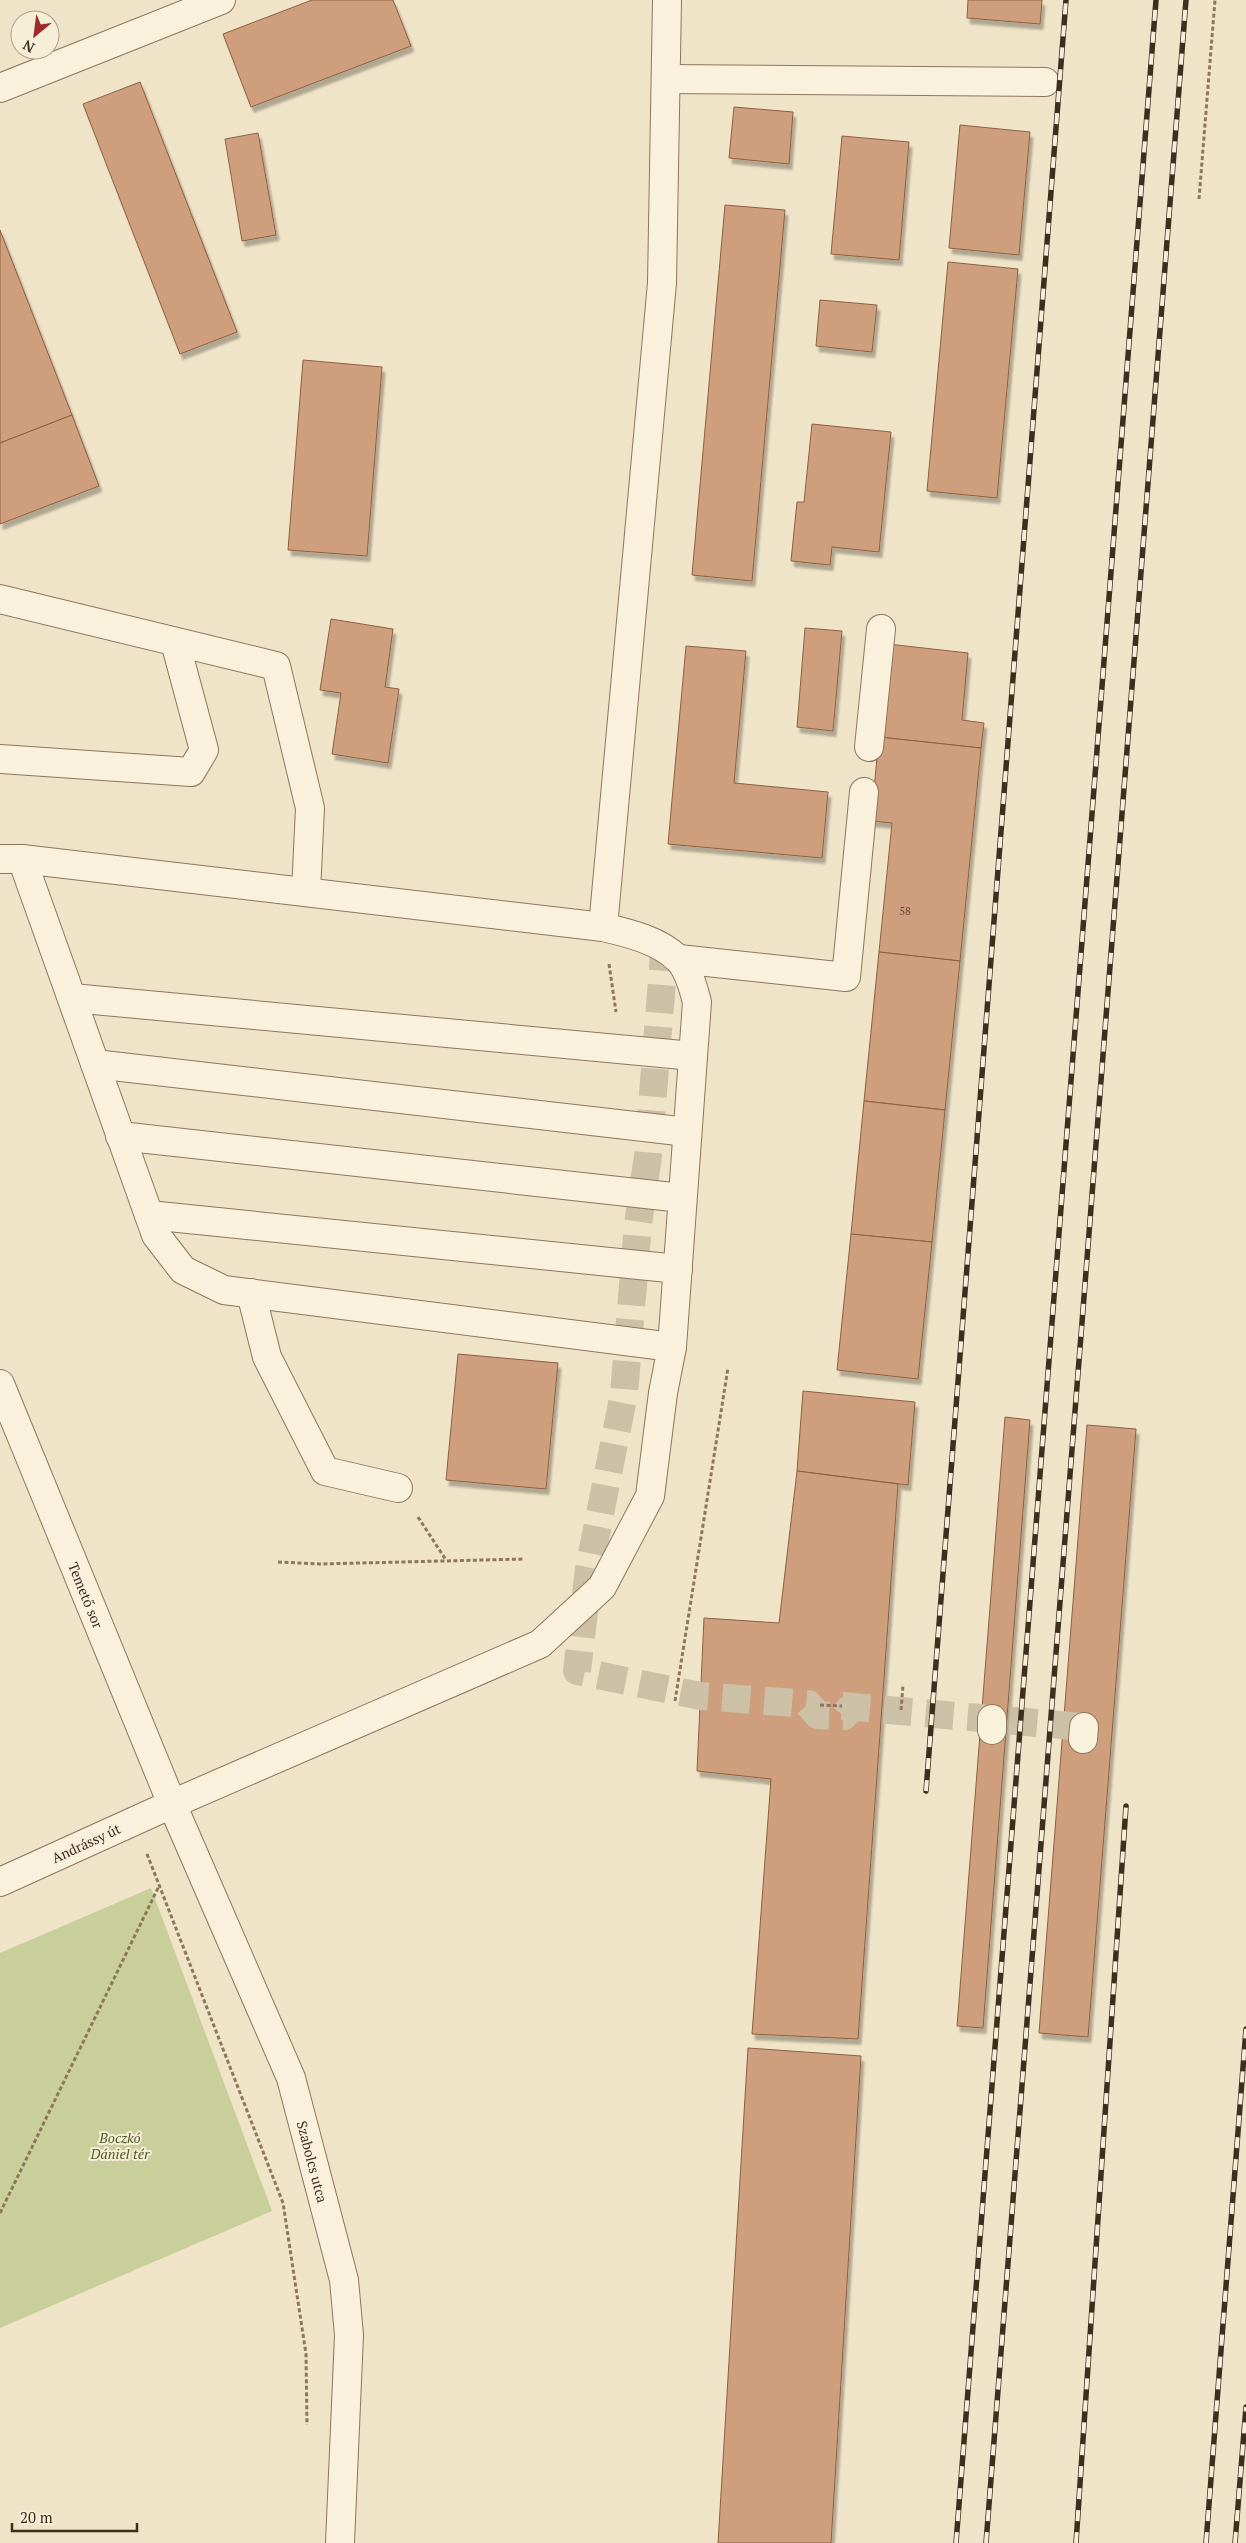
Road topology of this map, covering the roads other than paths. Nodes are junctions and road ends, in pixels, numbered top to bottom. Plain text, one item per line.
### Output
1 (221, 0) edge
2 (667, 0) edge
3 (666, 79) junction
4 (1045, 82) dead end
5 (0, 88) edge
6 (0, 600) edge
7 (881, 629) dead end
8 (175, 642) junction
9 (869, 747) dead end
10 (0, 759) edge
11 (864, 792) dead end
12 (11, 859) edge
13 (306, 892) junction
14 (603, 926) junction
15 (679, 960) junction
16 (72, 998) junction
17 (693, 1056) junction
18 (95, 1064) junction
19 (687, 1132) junction
20 (120, 1136) junction
21 (682, 1198) junction
22 (148, 1215) junction
23 (678, 1269) junction
24 (252, 1293) junction
25 (672, 1347) junction
26 (0, 1384) edge
27 (398, 1488) road end
28 (172, 1804) junction
29 (0, 1882) edge
30 (340, 2543) edge

1 - 5 street
2 - 3 street
3 - 4 street
3 - 14 street
6 - 8 street
7 - 9 street
8 - 10 street
8 - 13 street
11 - 15 street
12 - 13 street
12 - 16 street
13 - 14 street
14 - 15 street
15 - 17 street, Andrássy út
16 - 17 street
16 - 18 street
17 - 19 street, Andrássy út
18 - 19 street
18 - 20 street
19 - 21 street, Andrássy út
20 - 21 street
20 - 22 street
21 - 23 street, Andrássy út
22 - 23 street
22 - 24 street
23 - 25 street, Andrássy út
24 - 25 street
24 - 27 street
25 - 28 street, Andrássy út
26 - 28 street, Temető sor
28 - 29 street, Andrássy út
28 - 30 street, Szabolcs utca

